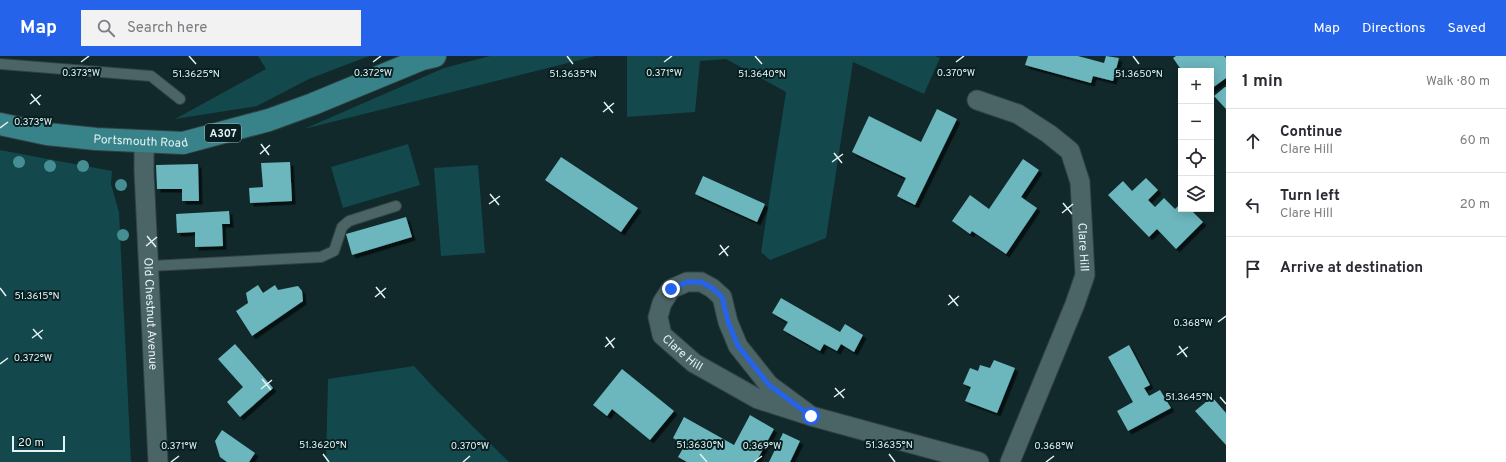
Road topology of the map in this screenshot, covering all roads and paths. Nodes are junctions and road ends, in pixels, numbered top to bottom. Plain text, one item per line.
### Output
1 (435, 56) edge
2 (0, 64) edge
3 (180, 99) dead end
4 (977, 100) dead end
5 (0, 124) edge
6 (144, 142) junction
7 (396, 206) dead end
8 (150, 266) junction
9 (811, 416) junction
10 (158, 462) edge
11 (979, 462) edge
12 (1010, 462) edge

1 - 6 main road, Portsmouth Road / A307
2 - 3 lane
4 - 12 street, Clare Hill
5 - 6 main road, Portsmouth Road / A307
6 - 8 street, Old Chestnut Avenue
7 - 8 lane
8 - 10 street, Old Chestnut Avenue
9 - 9 street, Clare Hill
9 - 11 street, Clare Hill

